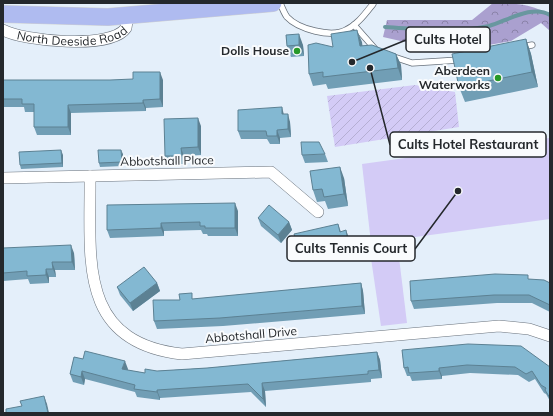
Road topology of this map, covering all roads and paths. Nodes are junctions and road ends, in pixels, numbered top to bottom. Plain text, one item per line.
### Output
1 (250, 3) edge
2 (273, 3) edge
3 (280, 3) edge
4 (372, 3) edge
5 (3, 14) edge
6 (128, 15) junction
7 (354, 25) junction
8 (3, 30) edge
9 (532, 45) dead end
10 (517, 48) edge
11 (465, 59) edge
12 (90, 176) junction
13 (3, 178) edge
14 (318, 212) dead end
15 (550, 336) edge

1 - 2 main road, North Deeside Road
1 - 6 main road, North Deeside Road
3 - 7 lane
4 - 7 lane
5 - 6 main road, North Deeside Road
6 - 8 street, North Deeside Road
7 - 11 lane
9 - 10 lane
12 - 13 street, Abbotshall Place
12 - 14 street, Abbotshall Place
12 - 15 street, Abbotshall Drive

